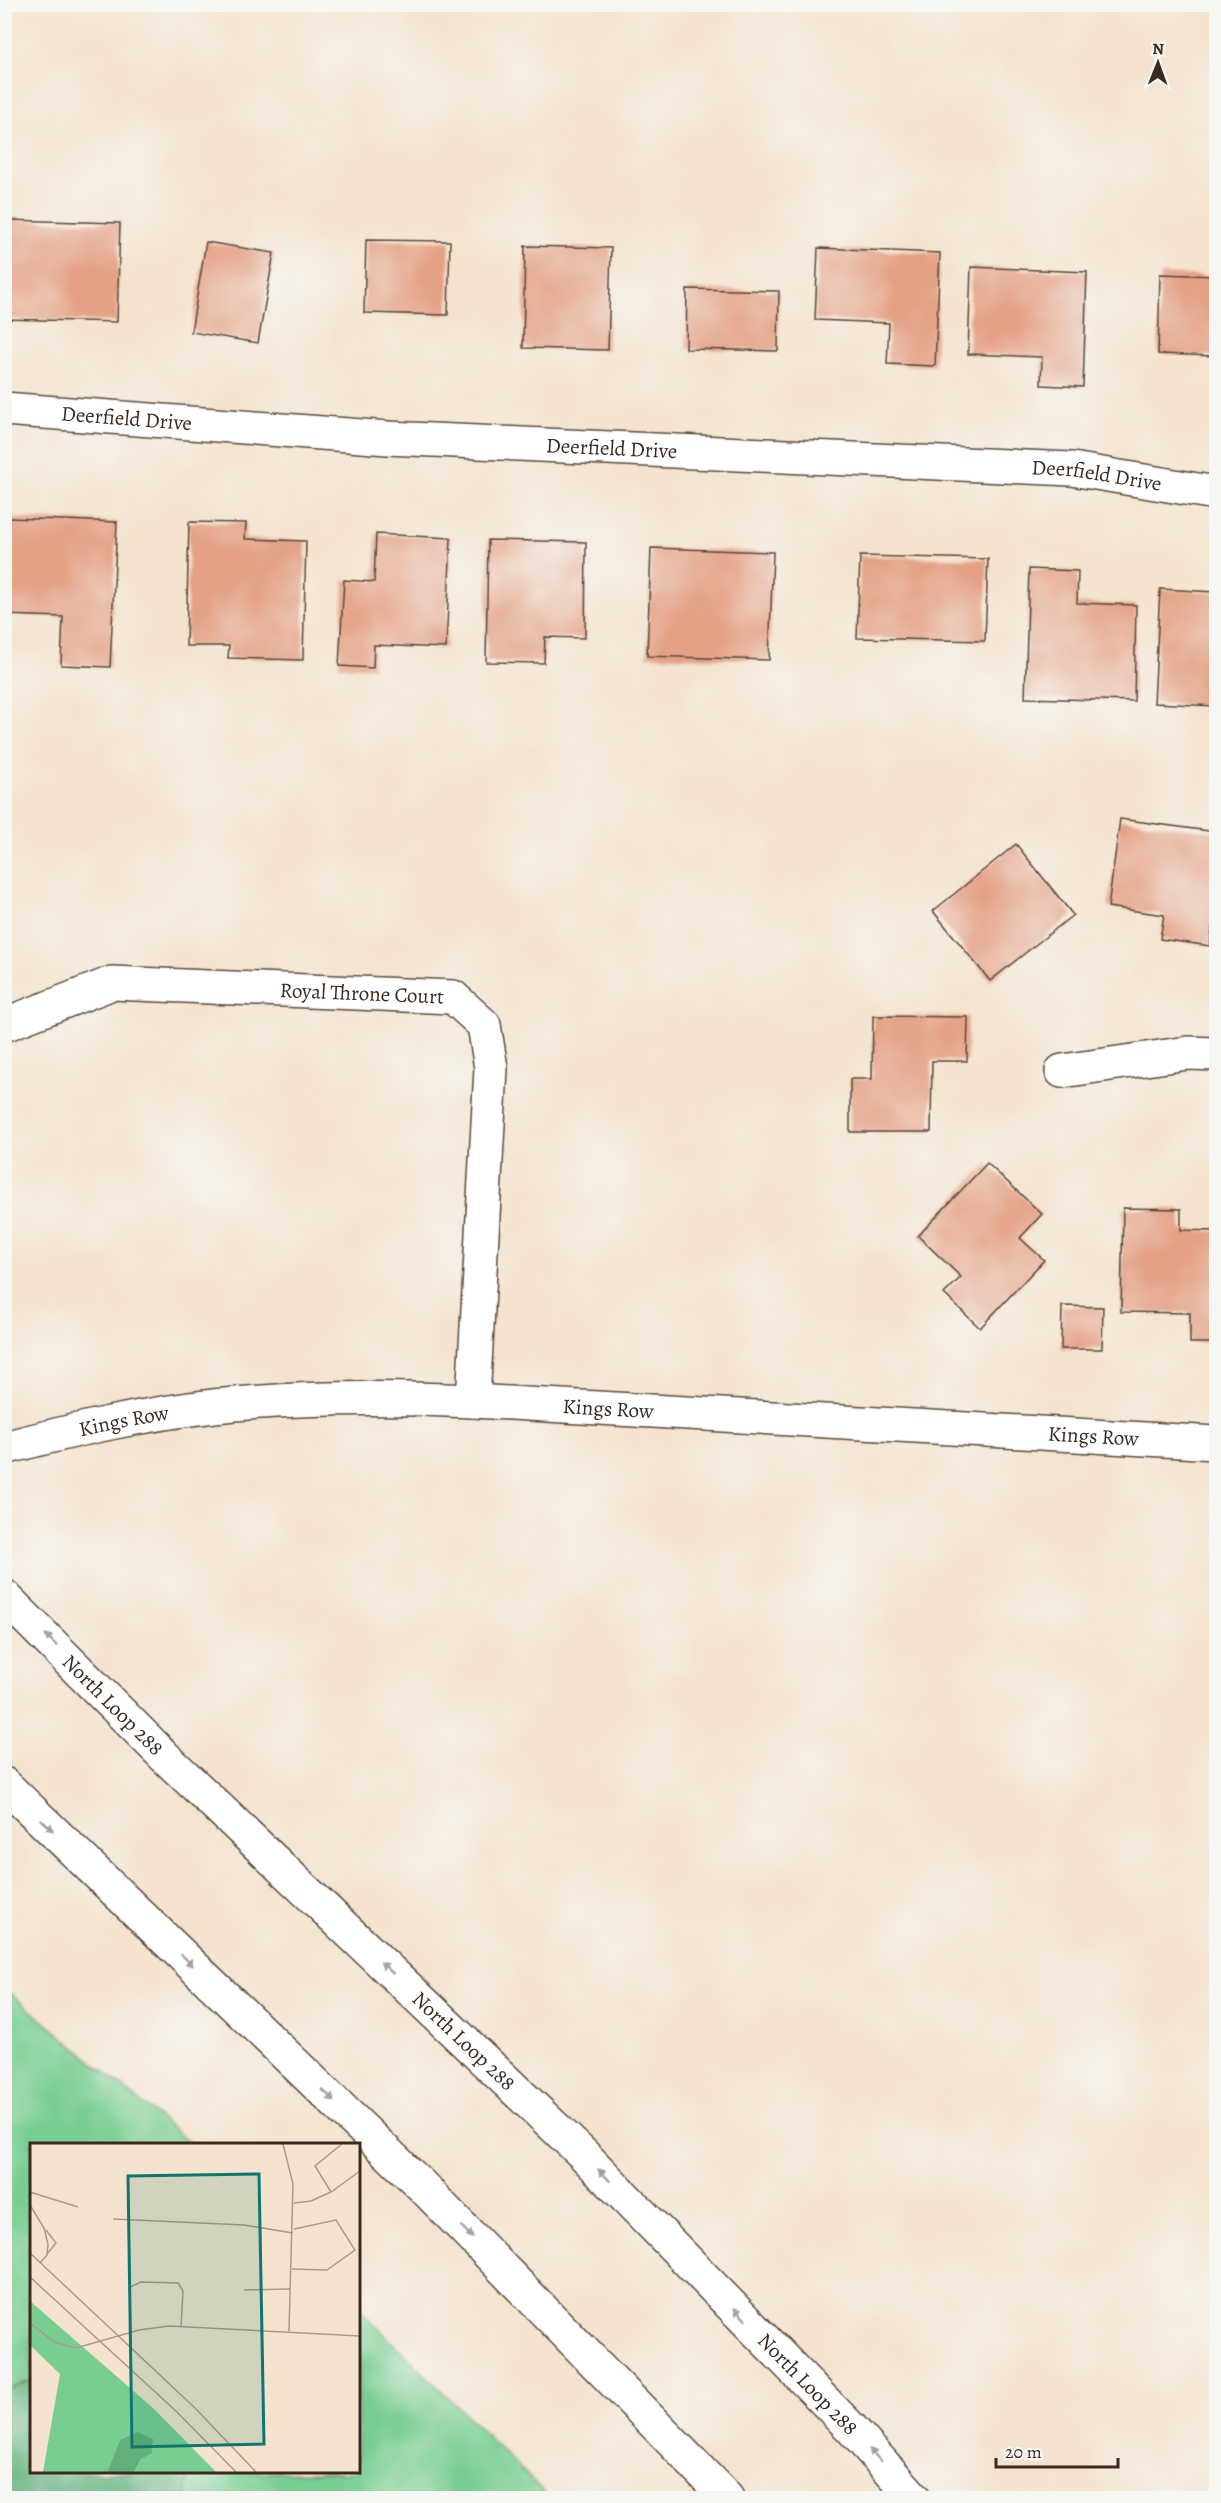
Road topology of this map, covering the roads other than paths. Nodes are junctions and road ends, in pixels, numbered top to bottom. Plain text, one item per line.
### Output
1 (4, 409) edge
2 (1216, 493) edge
3 (4, 1025) edge
4 (1216, 1054) edge
5 (1062, 1071) dead end
6 (473, 1401) junction
7 (1216, 1443) edge
8 (4, 1448) edge
9 (4, 1596) edge
10 (4, 1785) edge
11 (727, 2499) edge
12 (914, 2499) edge

1 - 2 main road, Deerfield Drive
3 - 6 main road, Royal Throne Court
4 - 5 main road
6 - 7 main road, Kings Row
6 - 8 main road, Kings Row
12 -> 9 main road, North Loop 288
10 -> 11 main road

